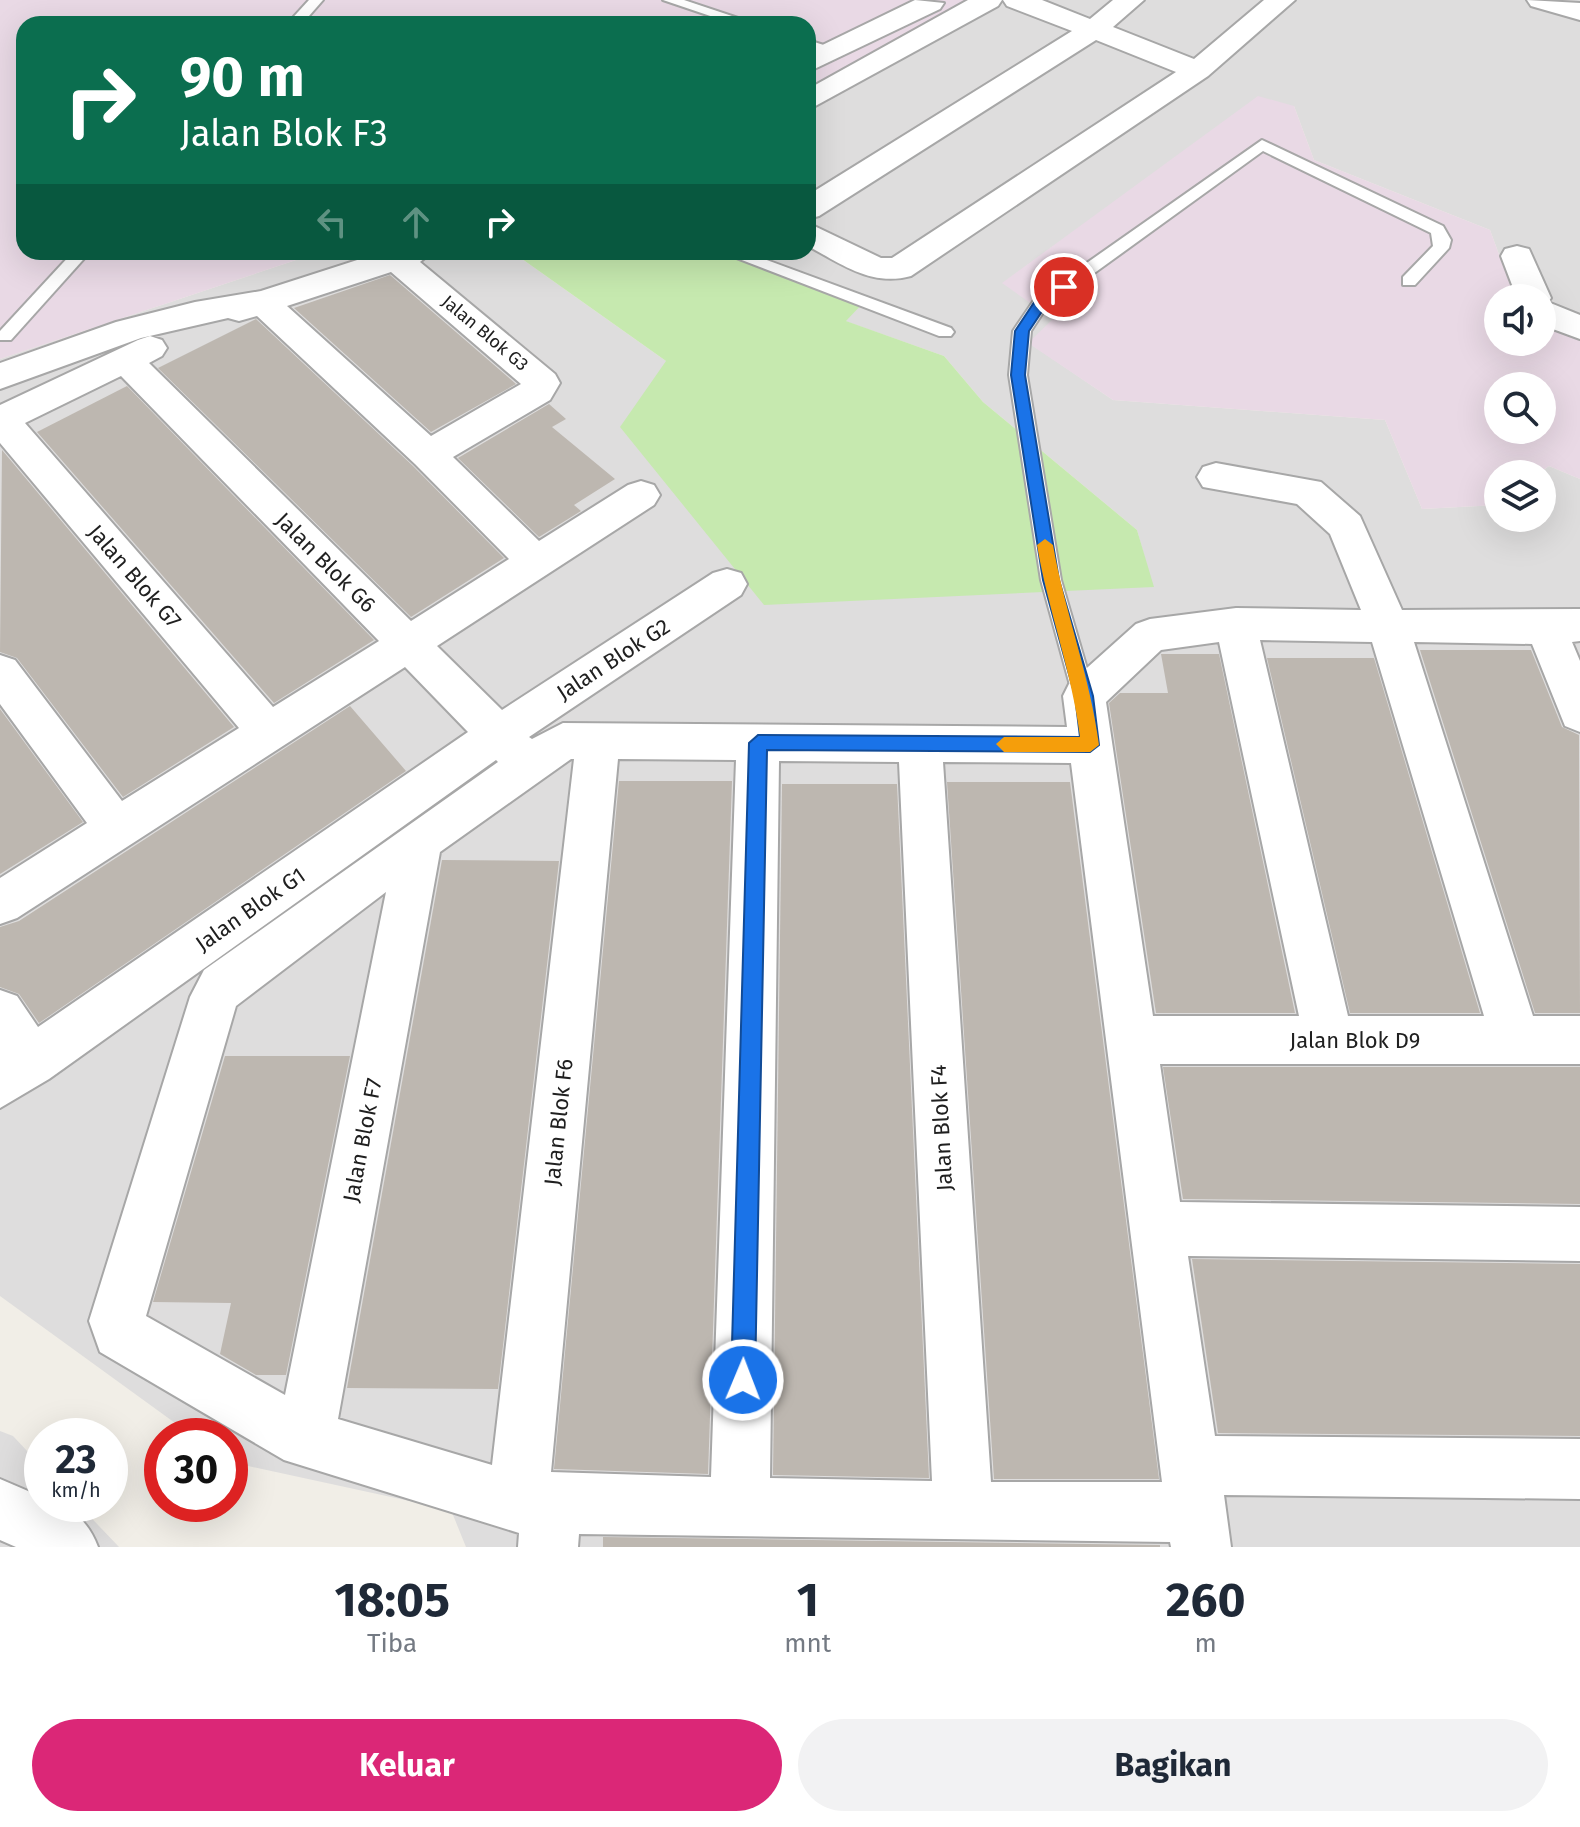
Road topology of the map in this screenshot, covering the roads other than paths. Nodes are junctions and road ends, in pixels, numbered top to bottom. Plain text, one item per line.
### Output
1 (316, 0) edge
2 (670, 0) edge
3 (936, 0) edge
4 (988, 0) edge
5 (1017, 0) edge
6 (1130, 0) edge
7 (1281, 0) edge
8 (1541, 0) edge
9 (1580, 12) edge
10 (301, 16) edge
11 (723, 16) edge
12 (1094, 29) junction
13 (816, 53) edge
14 (1198, 70) junction
15 (816, 97) edge
16 (816, 204) edge
17 (816, 237) edge
18 (1517, 256) dead end
19 (75, 260) edge
20 (390, 260) edge
21 (410, 260) edge
22 (751, 260) edge
23 (1409, 281) dead end
24 (1528, 284) edge
25 (262, 302) junction
26 (1556, 318) edge
27 (1580, 328) edge
28 (945, 332) dead end
29 (5, 336) dead end
30 (131, 347) junction
31 (0, 377) edge
32 (1, 420) edge
33 (428, 455) junction
34 (1216, 477) dead end
35 (641, 495) dead end
36 (536, 562) junction
37 (727, 584) dead end
38 (1236, 624) junction
39 (1388, 626) junction
40 (1563, 626) edge
41 (408, 644) junction
42 (0, 672) edge
43 (1580, 714) edge
44 (1087, 720) junction
45 (269, 733) junction
46 (598, 742) junction
47 (758, 743) junction
48 (920, 744) junction
49 (513, 749) junction
50 (117, 829) junction
51 (419, 841) junction
52 (0, 903) edge
53 (0, 1013) edge
54 (1131, 1040) junction
55 (1329, 1040) junction
56 (1516, 1040) junction
57 (1580, 1040) edge
58 (15, 1073) edge
59 (1157, 1229) junction
60 (1580, 1234) edge
61 (305, 1439) junction
62 (1580, 1469) edge
63 (740, 1508) junction
64 (1195, 1508) edge
65 (0, 1509) edge
66 (963, 1512) junction
67 (539, 1517) edge
68 (68, 1547) edge

1 - 10 lane
2 - 11 lane
3 - 13 street
4 - 15 street
5 - 12 street
6 - 12 street
7 - 14 street
8 - 9 street
12 - 14 street
12 - 16 street
14 - 17 street
18 - 24 street
19 - 29 lane
20 - 25 street
21 - 33 street, Jalan Blok G3
22 - 28 lane
23 - 44 lane
25 - 30 street
25 - 33 street
26 - 27 street
30 - 31 street
30 - 32 street
30 - 41 street, Jalan Blok G6
32 - 45 street, Jalan Blok G7
33 - 36 street
34 - 39 street
35 - 36 street
36 - 41 street
37 - 49 street, Jalan Blok G2
38 - 39 street
38 - 44 street
38 - 55 street
39 - 40 street
39 - 56 street
40 - 43 street
41 - 45 street
41 - 49 street, Jalan Blok G6
42 - 50 street
44 - 48 street
44 - 54 street
45 - 50 street
46 - 47 street
46 - 49 street
46 - 67 street, Jalan Blok F6
47 - 48 street
47 - 63 street
48 - 66 street, Jalan Blok F4
49 - 51 street
49 - 58 street, Jalan Blok G1
50 - 52 street
51 - 61 street, Jalan Blok F7
51 - 61 street
53 - 58 street
54 - 55 street, Jalan Blok D9
54 - 59 street
55 - 56 street, Jalan Blok D9
56 - 57 street, Jalan Blok D9
59 - 60 street
59 - 64 street
61 - 67 street
62 - 64 street
63 - 66 street
63 - 67 street
64 - 66 street
65 - 68 street

